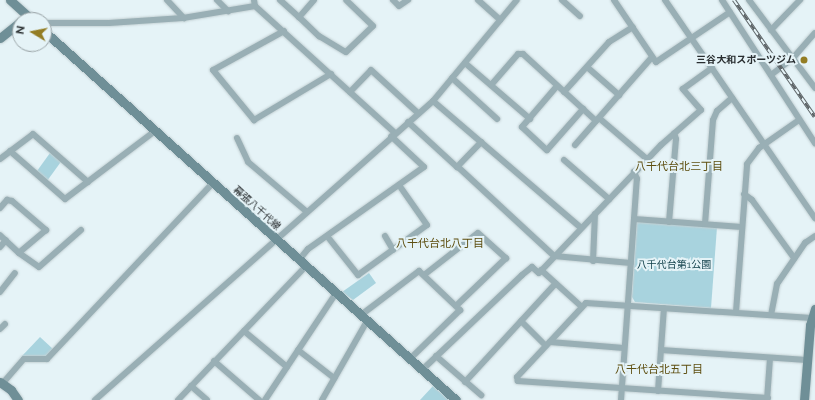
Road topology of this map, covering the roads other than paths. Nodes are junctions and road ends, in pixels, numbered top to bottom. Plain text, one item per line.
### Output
1 (10, 0) edge
2 (167, 0) edge
3 (216, 0) edge
4 (280, 0) edge
5 (314, 0) edge
6 (346, 0) edge
7 (393, 0) edge
8 (408, 0) edge
9 (478, 0) edge
10 (517, 0) edge
11 (562, 0) edge
12 (614, 0) edge
13 (665, 0) edge
14 (722, 0) edge
15 (800, 0) edge
16 (751, 1) edge
17 (486, 2) edge
18 (255, 3) edge
19 (228, 10) junction
20 (21, 12) edge
21 (730, 12) junction
22 (299, 16) junction
23 (580, 16) dead end
24 (184, 18) junction
25 (500, 20) junction
26 (52, 23) edge
27 (633, 27) junction
28 (12, 28) edge
29 (771, 30) junction
30 (284, 31) junction
31 (815, 33) edge
32 (0, 38) edge
33 (52, 38) edge
34 (692, 38) junction
35 (652, 57) junction
36 (793, 58) junction
37 (465, 62) junction
38 (587, 67) junction
39 (712, 68) junction
40 (331, 74) junction
41 (771, 75) junction
42 (452, 78) junction
43 (492, 84) junction
44 (558, 86) junction
45 (815, 88) edge
46 (350, 92) junction
47 (564, 92) junction
48 (618, 95) junction
49 (732, 98) junction
50 (433, 101) junction
51 (583, 109) junction
52 (418, 113) junction
53 (497, 119) dead end
54 (530, 119) junction
55 (597, 120) junction
56 (799, 120) junction
57 (408, 122) junction
58 (155, 131) junction
59 (674, 133) junction
60 (393, 135) junction
61 (237, 138) dead end
62 (481, 142) junction
63 (815, 143) edge
64 (764, 144) junction
65 (575, 145) dead end
66 (10, 151) junction
67 (0, 159) edge
68 (647, 159) junction
69 (564, 160) dead end
70 (458, 167) junction
71 (634, 172) junction
72 (88, 182) junction
73 (213, 183) junction
74 (399, 185) junction
75 (744, 194) junction
76 (609, 199) junction
77 (0, 208) edge
78 (307, 212) junction
79 (595, 214) junction
80 (815, 218) edge
81 (634, 219) junction
82 (669, 222) junction
83 (705, 224) junction
84 (742, 227) junction
85 (581, 228) junction
86 (81, 230) dead end
87 (0, 236) edge
88 (327, 236) junction
89 (385, 236) dead end
90 (815, 236) edge
91 (276, 239) junction
92 (6, 240) junction
93 (0, 247) edge
94 (393, 250) junction
95 (19, 252) junction
96 (554, 256) junction
97 (794, 258) junction
98 (299, 260) junction
99 (593, 261) junction
100 (631, 263) junction
101 (306, 266) junction
102 (541, 270) junction
103 (15, 273) dead end
104 (424, 276) junction
105 (556, 283) junction
106 (0, 292) edge
107 (336, 293) junction
108 (456, 306) junction
109 (628, 306) junction
110 (582, 307) junction
111 (664, 308) junction
112 (736, 312) junction
113 (813, 314) edge
114 (771, 315) junction
115 (364, 318) junction
116 (521, 321) junction
117 (244, 331) junction
118 (548, 344) junction
119 (624, 348) junction
120 (298, 350) junction
121 (661, 350) junction
122 (436, 356) junction
123 (770, 358) junction
124 (410, 359) junction
125 (807, 360) junction
126 (214, 361) junction
127 (287, 367) junction
128 (422, 370) junction
129 (334, 378) junction
130 (465, 382) junction
131 (1, 383) edge
132 (191, 386) junction
133 (622, 388) junction
134 (658, 391) junction
135 (481, 395) dead end
136 (767, 399) edge
137 (18, 400) edge
138 (95, 400) edge
139 (178, 400) edge
140 (208, 400) edge
141 (259, 400) edge
142 (266, 400) edge
143 (322, 400) edge
144 (456, 400) edge
145 (621, 400) edge
146 (804, 400) edge

1 - 20 main road
2 - 24 street
3 - 19 street
4 - 22 street
5 - 22 street
6 - 22 street
7 - 8 street
9 - 17 street
10 - 25 street
11 - 23 street
12 - 27 street
13 - 34 street
14 - 21 street
15 - 29 street
16 - 29 street
17 - 25 street
18 - 19 street
18 - 30 street
19 - 24 street
21 - 34 street
21 - 41 street
24 - 26 street
25 - 37 street
27 - 35 street
27 - 38 street
28 - 32 main road
29 - 36 street
30 - 40 street
30 - 40 street
31 - 36 street
33 - 58 main road, 幕張八千代線
34 - 35 street
34 - 39 street
35 - 48 street
36 - 41 street
36 - 45 street
37 - 42 street
37 - 43 street
38 - 47 street
38 - 48 street
39 - 49 street
39 - 59 street
40 - 46 street
41 - 56 street
42 - 50 street
42 - 53 street
43 - 44 street
43 - 54 street
44 - 47 street
44 - 54 street
46 - 52 street
46 - 60 street
47 - 51 street
48 - 55 street
49 - 64 street
49 - 83 street
50 - 52 street
50 - 62 street
51 - 54 street
51 - 55 street
52 - 57 street
55 - 65 street
55 - 68 street
56 - 63 street
56 - 64 street
57 - 60 street
57 - 70 street
58 - 72 street
58 - 73 main road, 幕張八千代線
59 - 68 street
59 - 82 street
60 - 74 street
60 - 78 street
61 - 78 street
62 - 70 street
62 - 85 street
64 - 75 street
64 - 80 street
66 - 67 street
66 - 72 street
66 - 72 street
68 - 71 street
69 - 76 street
70 - 96 street
71 - 76 street
71 - 81 street
73 - 91 main road, 幕張八千代線
73 - 131 street
74 - 88 street
74 - 94 street
75 - 84 street
75 - 97 street
76 - 79 street
77 - 95 street
78 - 91 street
79 - 85 street
79 - 99 street
81 - 82 street
81 - 100 street
82 - 83 street
83 - 84 street
84 - 112 street
85 - 96 street
86 - 95 street
87 - 92 street
88 - 94 street
88 - 98 street
89 - 94 street
90 - 97 street
91 - 98 main road, 幕張八千代線
91 - 138 street
92 - 93 street
92 - 95 street
96 - 99 street
96 - 102 street
97 - 114 street
98 - 101 main road, 幕張八千代線
99 - 100 street
100 - 109 street
101 - 107 main road, 幕張八千代線
101 - 117 street
102 - 105 street
102 - 122 street
103 - 106 street
104 - 108 street
104 - 108 street
104 - 115 street
105 - 110 street
105 - 116 street
107 - 115 main road, 幕張八千代線
107 - 120 street
108 - 124 street
109 - 110 street
109 - 111 street
109 - 119 street
110 - 118 street
111 - 112 street
111 - 121 street
112 - 114 street
113 - 114 street
113 - 125 main road
115 - 124 main road, 幕張八千代線
115 - 129 street
116 - 118 street
116 - 130 street
117 - 126 street
117 - 127 street
118 - 119 street
118 - 133 street
119 - 133 street
120 - 127 street
120 - 129 street
121 - 123 street
121 - 134 street
122 - 128 street
122 - 130 street
123 - 125 street
123 - 136 street
124 - 128 main road, 幕張八千代線
125 - 146 main road
126 - 132 street
126 - 141 street
127 - 142 street
128 - 144 main road, 幕張八千代線
129 - 143 street
130 - 135 street
131 - 137 main road
132 - 139 street
132 - 140 street
133 - 134 street
133 - 145 street
134 - 136 street

